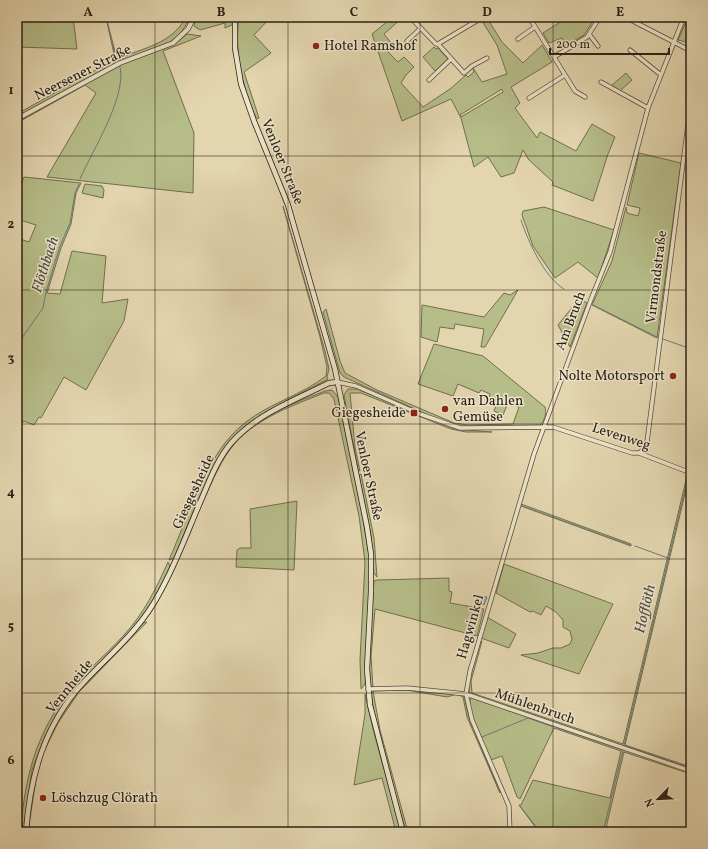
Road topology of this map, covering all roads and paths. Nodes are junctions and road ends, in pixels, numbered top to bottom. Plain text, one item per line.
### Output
1 (194, 17) edge
2 (235, 17) edge
3 (410, 17) edge
4 (422, 17) edge
5 (483, 17) edge
6 (529, 17) edge
7 (600, 17) edge
8 (625, 17) edge
9 (684, 17) edge
10 (416, 23) junction
11 (535, 27) junction
12 (421, 28) junction
13 (589, 34) junction
14 (518, 39) dead end
15 (407, 41) dead end
16 (673, 43) junction
17 (438, 44) junction
18 (598, 46) dead end
19 (630, 50) dead end
20 (691, 51) edge
21 (554, 57) junction
22 (487, 58) dead end
23 (451, 59) junction
24 (566, 75) junction
25 (661, 75) junction
26 (428, 80) dead end
27 (601, 82) dead end
28 (529, 98) dead end
29 (585, 98) dead end
30 (691, 101) edge
31 (648, 108) junction
32 (17, 119) edge
33 (689, 126) edge
34 (337, 382) junction
35 (543, 428) junction
36 (639, 453) junction
37 (691, 473) edge
38 (113, 654) joint
39 (368, 690) junction
40 (466, 694) junction
41 (691, 771) edge
42 (17, 828) edge
43 (26, 830) edge
44 (403, 832) edge
45 (510, 832) edge

1 - 32 street, Neersener Straße
2 - 34 main road, Venloer Straße
3 - 10 street
4 - 10 street
5 - 17 street
6 - 11 street
7 - 13 street
8 - 16 street
9 - 16 street, Am Bruch
10 - 12 street
11 - 14 street
11 - 21 street
12 - 15 street
12 - 17 street
13 - 18 street
13 - 21 street
16 - 20 street
16 - 25 street, Am Bruch
17 - 23 street
19 - 25 street
21 - 24 street
22 - 23 street
23 - 26 street
24 - 28 street
24 - 29 street
25 - 31 street, Am Bruch
27 - 31 street
30 - 33 street, Virmondstraße
31 - 35 street, Am Bruch
33 - 36 street, Virmondstraße
34 - 35 street
34 - 38 main road, Giesgesheide
34 - 39 main road, Venloer Straße
35 - 36 street, Levenweg
35 - 40 street, Hagwinkel
36 - 37 street, Levenweg
38 - 43 main road, Vennheide
39 - 40 street, Mühlenbruch
39 - 44 main road, Venloer Straße
40 - 41 street, Mühlenbruch
40 - 45 street, Hagwinkel
42 - 43 street, Vennheide

